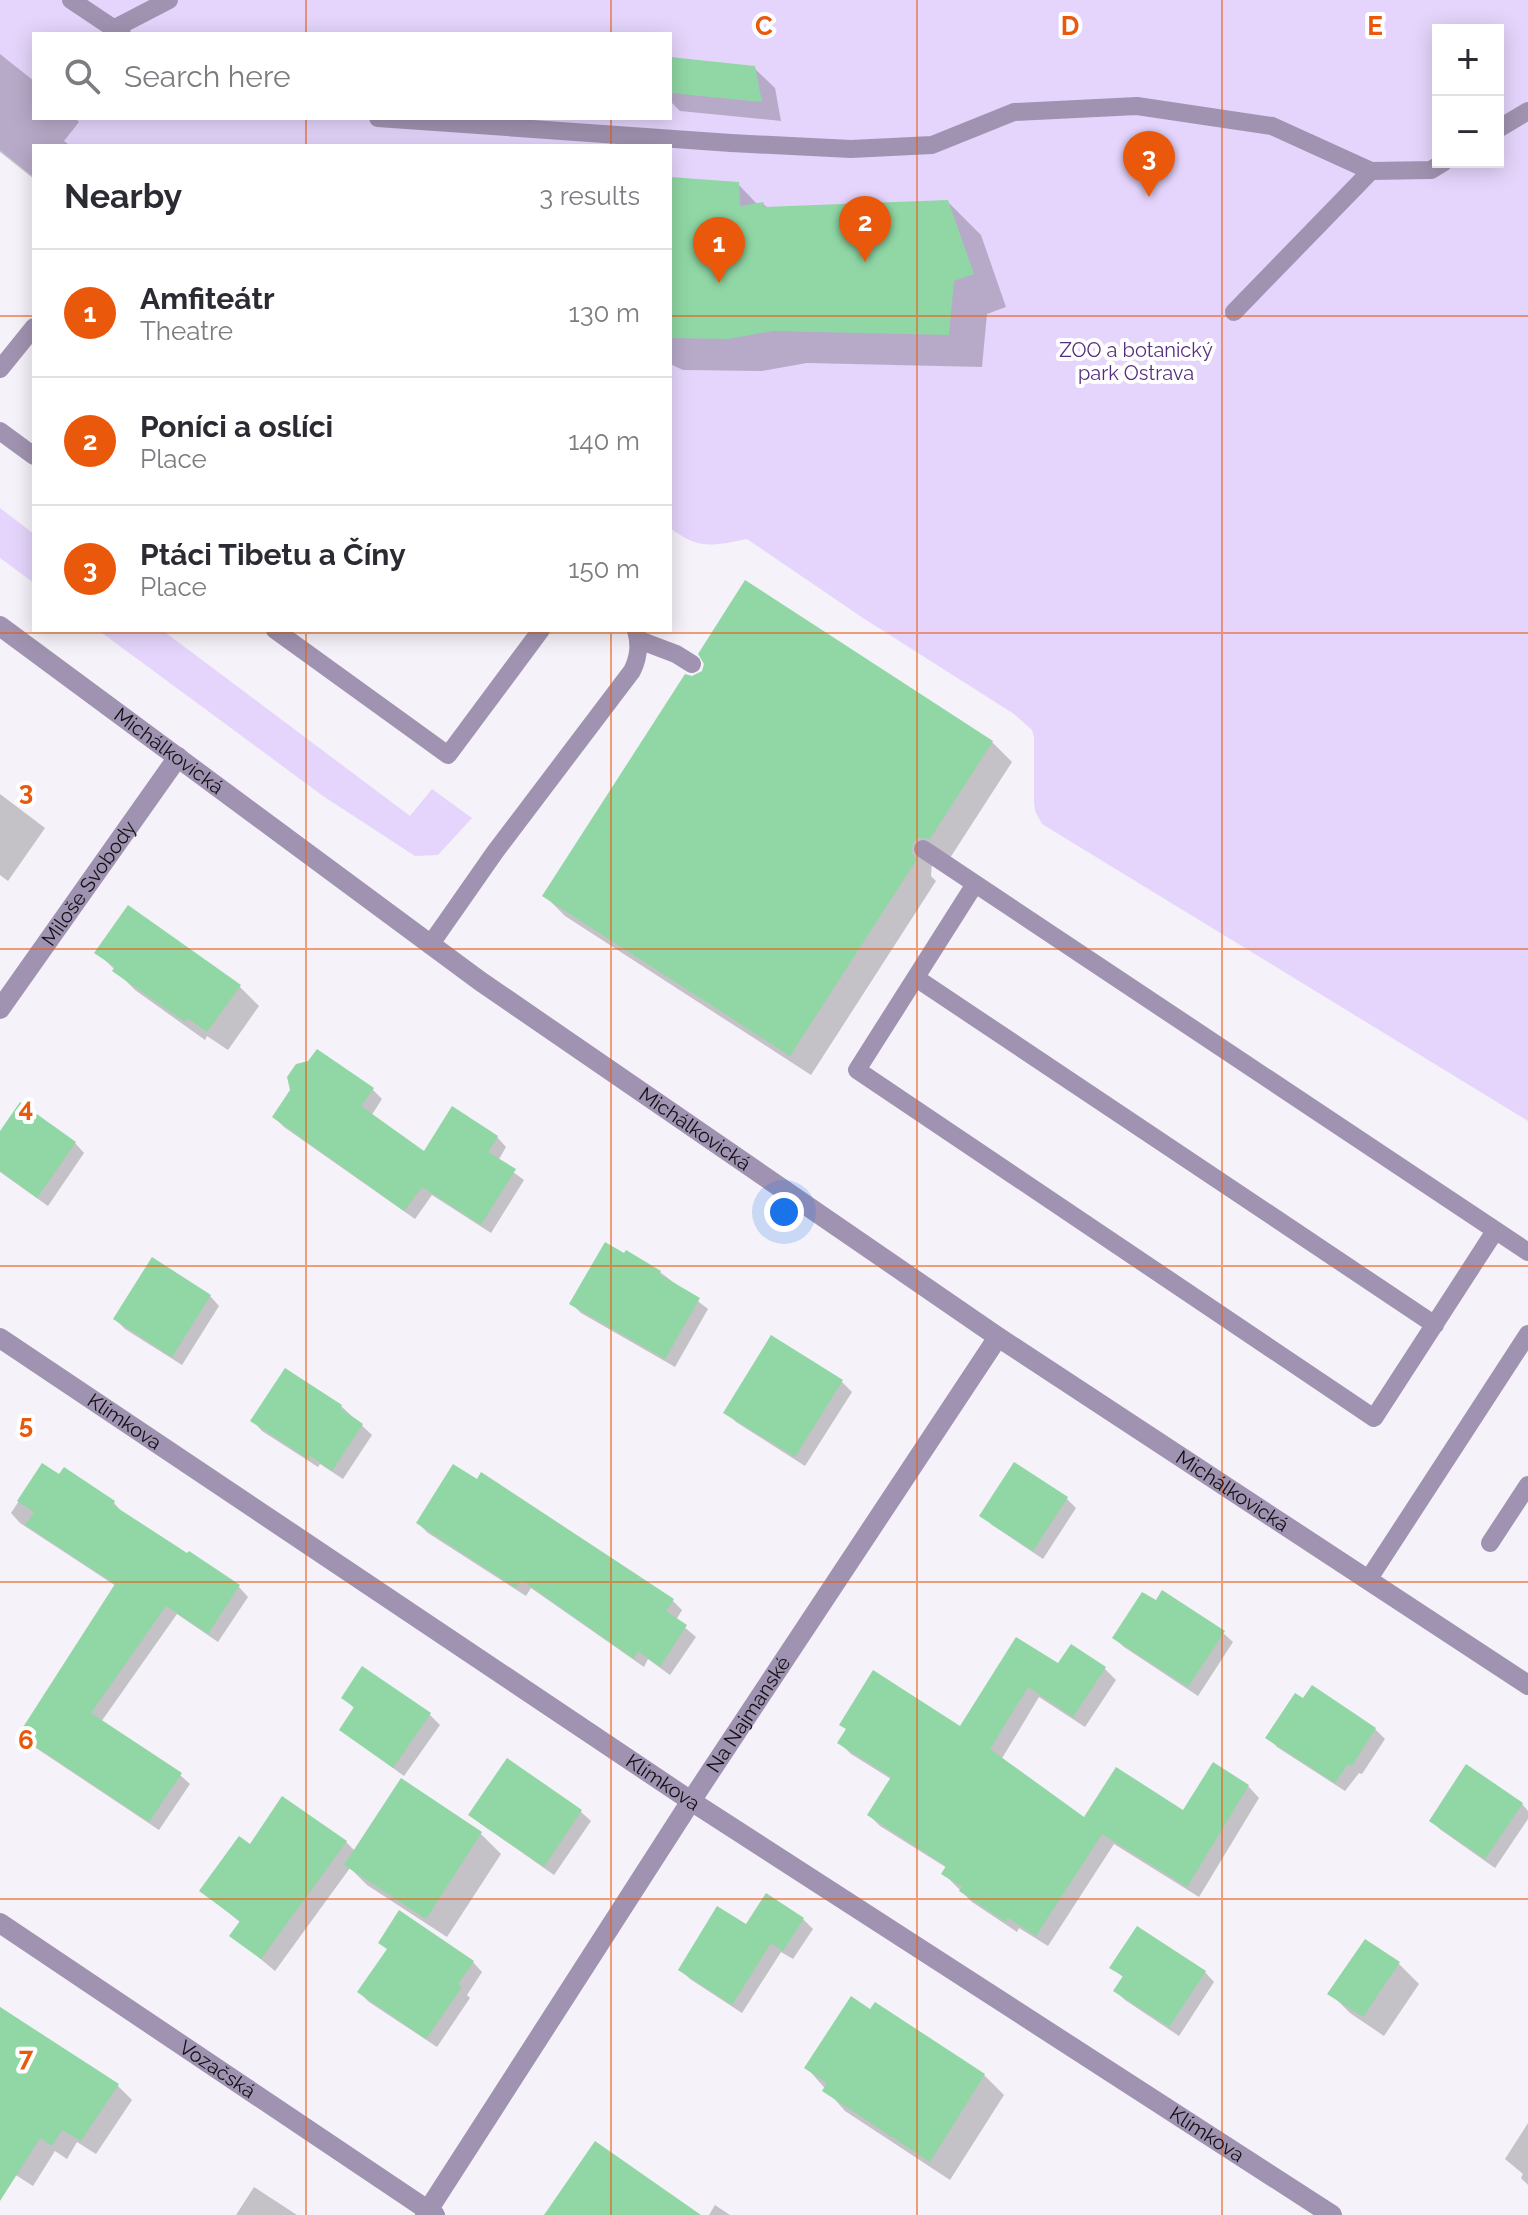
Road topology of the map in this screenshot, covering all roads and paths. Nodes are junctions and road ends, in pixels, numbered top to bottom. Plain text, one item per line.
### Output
1 (71, 0) edge
2 (169, 0) edge
3 (118, 31) edge
4 (1528, 111) edge
5 (406, 120) edge
6 (1504, 125) edge
7 (1434, 168) edge
8 (1371, 171) junction
9 (1234, 312) dead end
10 (32, 329) edge
11 (0, 369) edge
12 (0, 431) edge
13 (32, 455) edge
14 (0, 626) edge
15 (278, 632) edge
16 (540, 632) edge
17 (638, 635) edge
18 (692, 664) dead end
19 (178, 757) junction
20 (923, 849) dead end
21 (975, 884) junction
22 (430, 945) junction
23 (916, 978) junction
24 (0, 1009) edge
25 (1495, 1231) junction
26 (1528, 1252) edge
27 (1435, 1325) junction
28 (1528, 1334) edge
29 (998, 1337) junction
30 (0, 1338) edge
31 (1528, 1485) edge
32 (1490, 1543) dead end
33 (1368, 1580) junction
34 (1528, 1685) edge
35 (691, 1801) junction
36 (0, 1923) edge
37 (429, 2213) edge
38 (1332, 2215) edge

1 - 3 lane
2 - 3 lane
4 - 6 lane
5 - 8 lane
7 - 8 lane
8 - 9 lane
10 - 11 lane
12 - 13 lane
14 - 19 street, Michálkovická
15 - 16 lane
17 - 18 lane
17 - 22 lane
19 - 22 street, Michálkovická
19 - 24 street, Miloše Svobody
20 - 21 lane
21 - 23 lane
21 - 25 lane
22 - 29 street, Michálkovická
23 - 27 lane
23 - 27 lane
25 - 26 lane
25 - 27 lane
28 - 33 lane
29 - 33 street, Michálkovická
29 - 35 street, Na Najmanské
30 - 35 street, Klímkova
31 - 32 lane
33 - 34 street, Michálkovická
35 - 37 street, Na Najmanské
35 - 38 street, Klímkova
36 - 37 street, Vozačská

